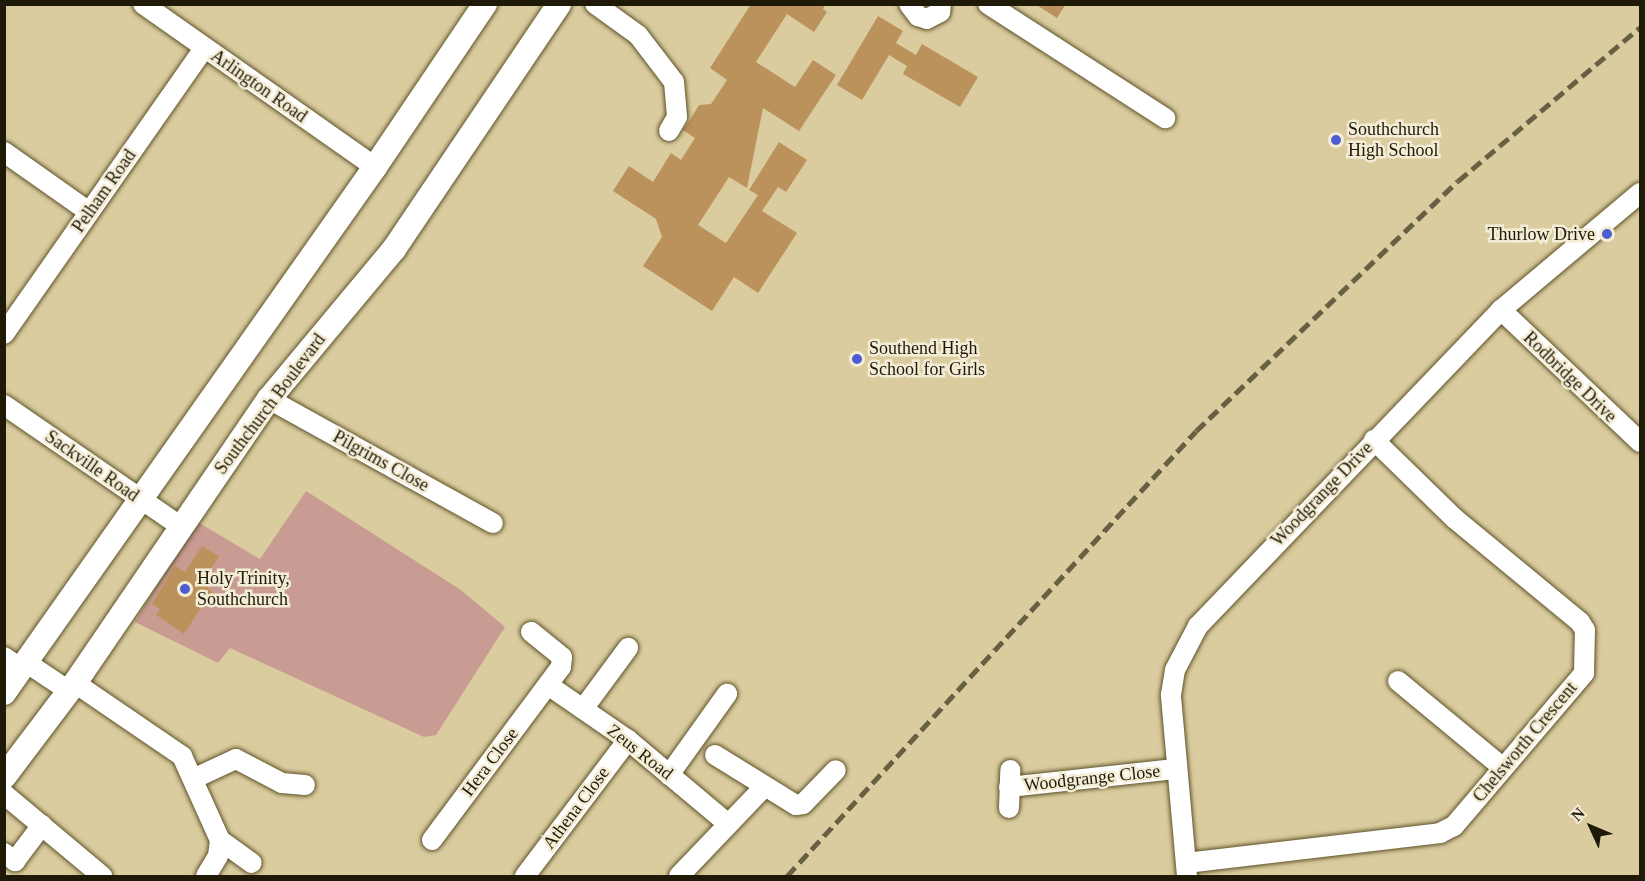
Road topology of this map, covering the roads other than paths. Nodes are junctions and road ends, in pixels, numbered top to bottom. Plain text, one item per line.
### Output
1 (142, 4) edge
2 (484, 4) edge
3 (559, 4) edge
4 (596, 4) edge
5 (909, 4) edge
6 (941, 4) edge
7 (988, 4) edge
8 (204, 48) junction
9 (1165, 118) dead end
10 (669, 131) dead end
11 (4, 152) edge
12 (375, 167) junction
13 (1641, 193) edge
14 (89, 212) junction
15 (1501, 310) junction
16 (4, 334) edge
17 (269, 399) junction
18 (4, 405) edge
19 (1374, 440) junction
20 (1641, 442) edge
21 (141, 501) junction
22 (493, 524) dead end
23 (180, 526) junction
24 (531, 633) dead end
25 (628, 648) dead end
26 (18, 663) edge
27 (1398, 681) dead end
28 (548, 685) junction
29 (72, 687) junction
30 (4, 693) edge
31 (727, 694) dead end
32 (583, 709) junction
33 (628, 740) junction
34 (715, 755) dead end
35 (1503, 768) junction
36 (1175, 769) junction
37 (836, 770) dead end
38 (669, 775) junction
39 (4, 777) edge
40 (195, 778) junction
41 (305, 785) dead end
42 (764, 788) junction
43 (4, 794) edge
44 (1009, 808) dead end
45 (728, 824) junction
46 (42, 825) junction
47 (220, 840) junction
48 (432, 840) dead end
49 (4, 854) edge
50 (252, 863) dead end
51 (1187, 870) edge
52 (102, 876) edge
53 (206, 876) edge
54 (525, 876) edge
55 (679, 876) edge

1 - 8 street, Arlington Road
2 - 12 main road
3 - 17 main road, Southchurch Boulevard
4 - 10 street
5 - 6 street
7 - 9 street
8 - 12 street, Arlington Road
8 - 14 street, Pelham Road
11 - 14 street
12 - 21 main road
13 - 15 street, Woodgrange Drive
14 - 16 street, Pelham Road
15 - 19 street, Woodgrange Drive
15 - 20 street, Rodbridge Drive
17 - 22 street, Pilgrims Close
17 - 23 main road, Southchurch Boulevard
18 - 21 street, Sackville Road
19 - 35 street, Chelsworth Crescent
19 - 36 street, Woodgrange Drive
21 - 23 street, Sackville Road
21 - 26 main road
23 - 29 main road, Southchurch Boulevard
24 - 28 street, Hera Close
25 - 32 street
26 - 29 street
26 - 30 main road
27 - 35 street
28 - 32 street, Zeus Road
28 - 48 street, Hera Close
29 - 39 main road, Southchurch Boulevard
29 - 40 street
31 - 38 street
32 - 33 street, Zeus Road
33 - 38 street, Zeus Road
33 - 54 street, Athena Close
34 - 42 street
35 - 51 street, Chelsworth Crescent
36 - 44 street, Woodgrange Close
36 - 51 street, Woodgrange Drive
37 - 42 street
38 - 45 street, Zeus Road
40 - 41 street
40 - 47 street
42 - 45 street
43 - 46 street
45 - 55 street
46 - 49 street
46 - 52 street
47 - 50 street
47 - 53 street

